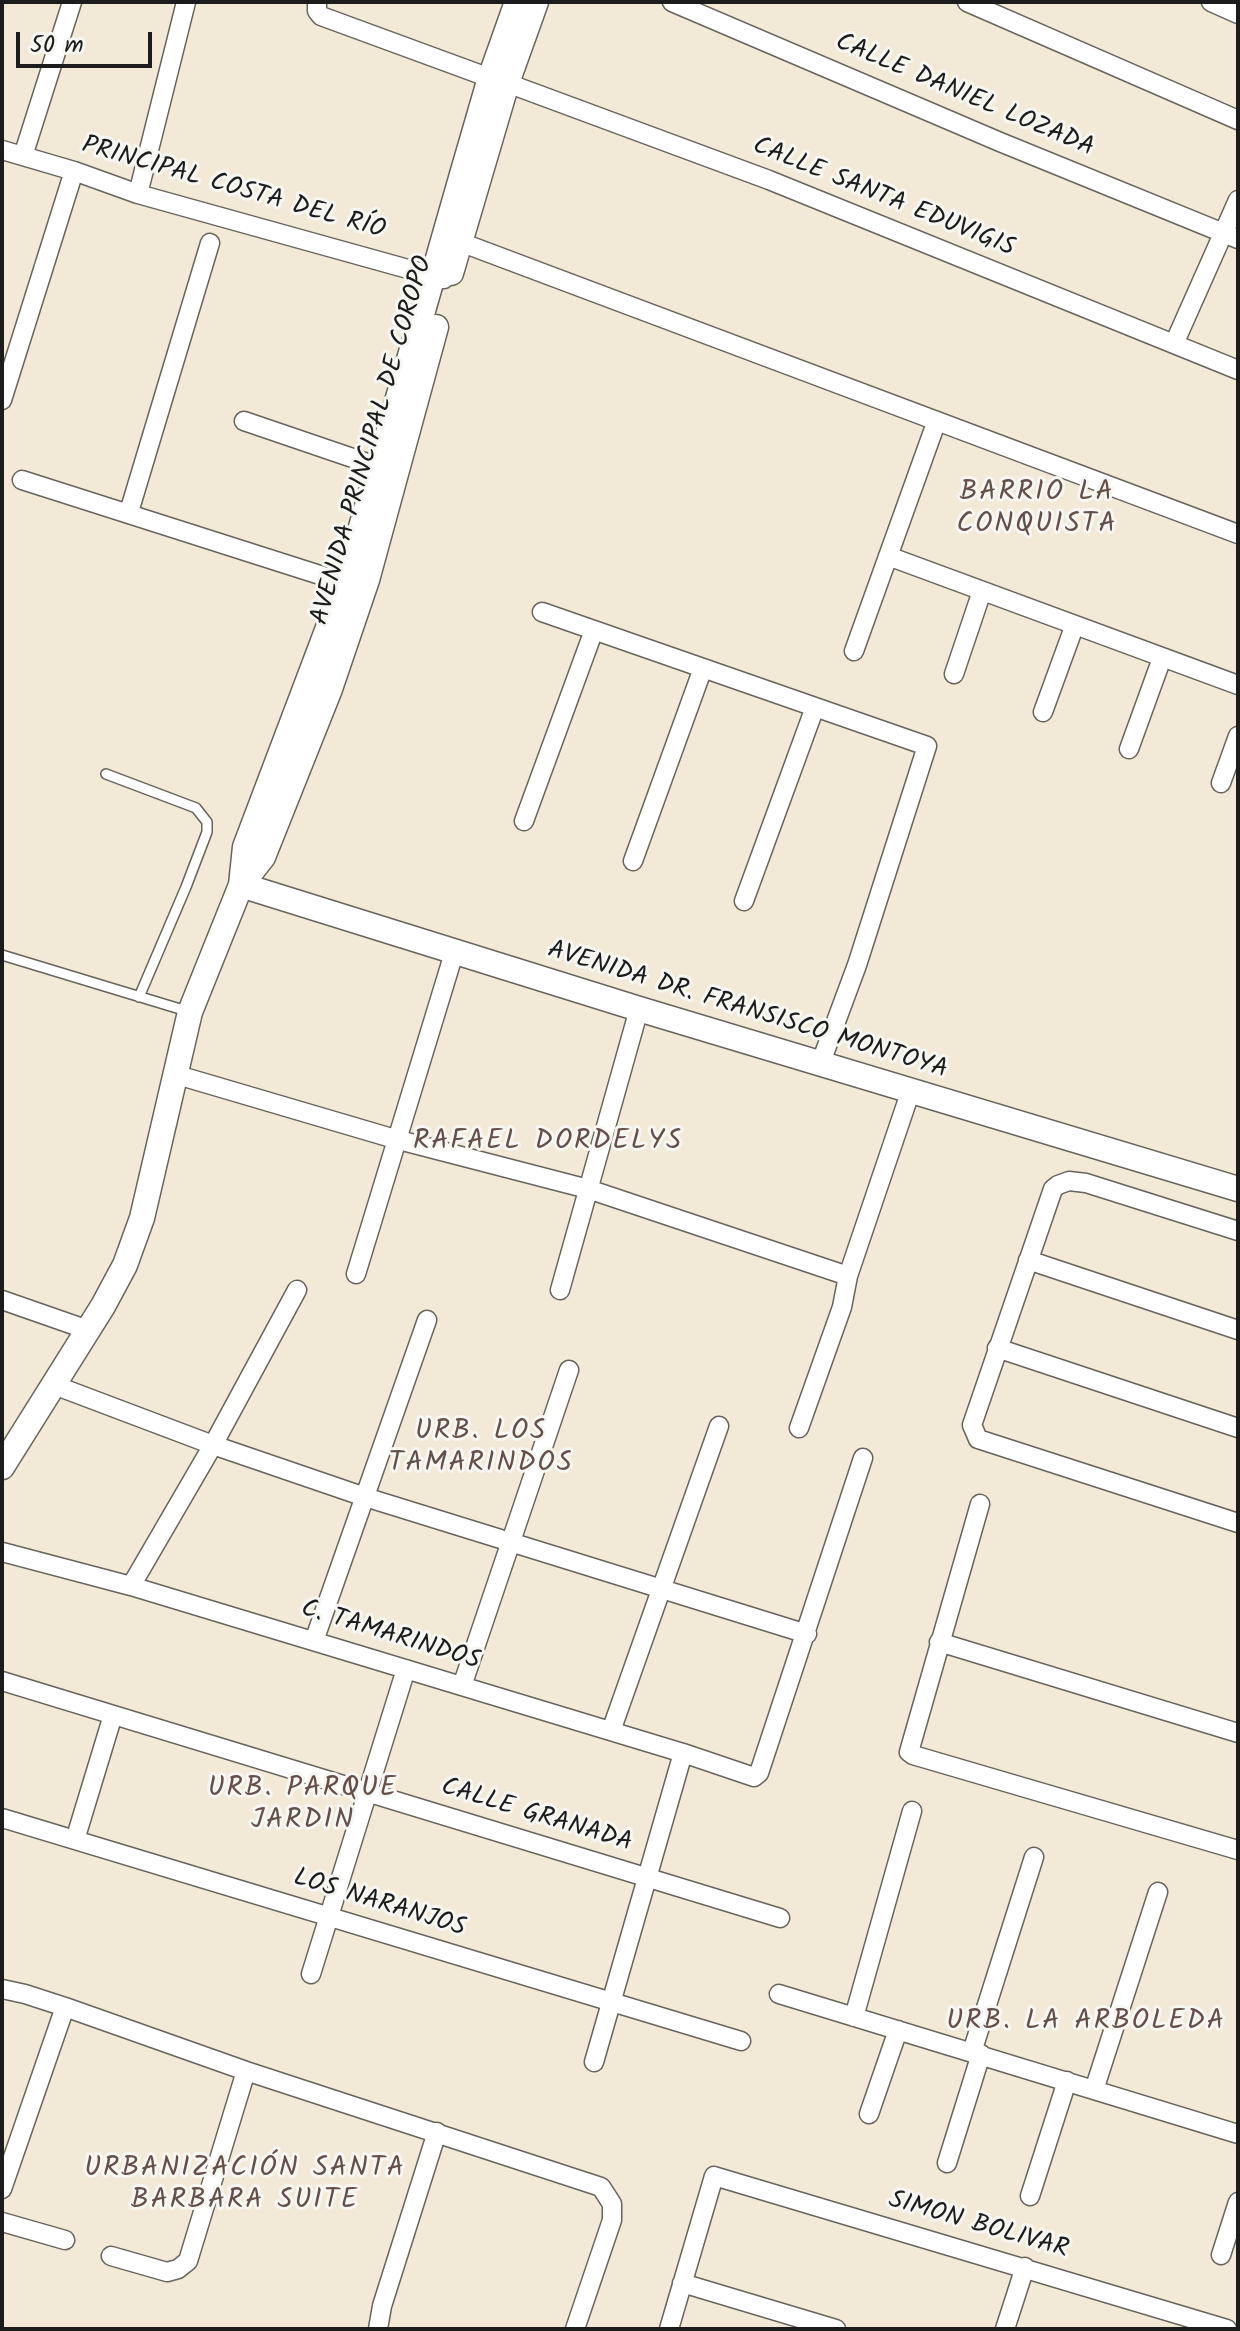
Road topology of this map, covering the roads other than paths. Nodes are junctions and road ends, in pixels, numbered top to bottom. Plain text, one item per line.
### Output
1 (72, 2) edge
2 (186, 2) edge
3 (317, 2) edge
4 (517, 2) edge
5 (536, 2) edge
6 (672, 2) edge
7 (967, 2) edge
8 (1211, 2) edge
9 (1238, 14) edge
10 (499, 80) junction
11 (1238, 120) edge
12 (2, 150) edge
13 (23, 156) junction
14 (74, 171) junction
15 (138, 194) junction
16 (1238, 200) edge
17 (1231, 236) edge
18 (460, 242) junction
19 (210, 243) dead end
20 (442, 278) junction
21 (1174, 344) junction
22 (1238, 370) edge
23 (2, 400) edge
24 (244, 421) dead end
25 (936, 423) junction
26 (379, 467) junction
27 (22, 480) dead end
28 (129, 512) junction
29 (1238, 534) edge
30 (888, 556) junction
31 (345, 583) junction
32 (982, 591) junction
33 (542, 612) dead end
34 (1074, 627) junction
35 (594, 630) junction
36 (854, 651) dead end
37 (1162, 658) junction
38 (703, 668) junction
39 (954, 674) dead end
40 (1238, 685) edge
41 (815, 707) junction
42 (1043, 712) dead end
43 (1238, 736) edge
44 (1129, 749) dead end
45 (106, 774) dead end
46 (1221, 783) dead end
47 (524, 821) dead end
48 (633, 861) dead end
49 (241, 885) junction
50 (744, 901) dead end
51 (454, 953) junction
52 (2, 955) edge
53 (139, 997) junction
54 (639, 1009) junction
55 (190, 1012) junction
56 (821, 1062) junction
57 (174, 1074) junction
58 (911, 1090) junction
59 (395, 1139) junction
60 (588, 1189) junction
61 (1238, 1189) edge
62 (1238, 1231) edge
63 (1028, 1260) junction
64 (356, 1274) dead end
65 (848, 1276) junction
66 (297, 1290) dead end
67 (560, 1290) dead end
68 (2, 1300) edge
69 (427, 1320) dead end
70 (88, 1330) junction
71 (1238, 1330) edge
72 (997, 1348) junction
73 (569, 1370) dead end
74 (54, 1385) junction
75 (719, 1426) dead end
76 (799, 1428) dead end
77 (1238, 1428) edge
78 (213, 1445) junction
79 (863, 1458) dead end
80 (2, 1467) edge
81 (365, 1497) junction
82 (980, 1504) dead end
83 (1238, 1523) edge
84 (511, 1543) junction
85 (2, 1552) edge
86 (131, 1586) junction
87 (662, 1589) junction
88 (807, 1634) junction
89 (314, 1641) junction
90 (939, 1642) junction
91 (406, 1669) junction
92 (2, 1681) edge
93 (462, 1686) junction
94 (113, 1715) junction
95 (611, 1731) junction
96 (1238, 1733) edge
97 (683, 1753) junction
98 (368, 1793) junction
99 (912, 1811) dead end
100 (2, 1818) edge
101 (75, 1840) junction
102 (1238, 1850) edge
103 (1034, 1857) dead end
104 (647, 1878) junction
105 (1158, 1892) dead end
106 (329, 1917) junction
107 (780, 1918) dead end
108 (311, 1974) dead end
109 (2, 1989) edge
110 (779, 1994) dead end
111 (611, 2002) junction
112 (65, 2007) junction
113 (854, 2017) junction
114 (898, 2030) junction
115 (741, 2041) dead end
116 (976, 2053) junction
117 (594, 2062) dead end
118 (246, 2071) junction
119 (1067, 2081) junction
120 (1094, 2090) junction
121 (869, 2114) dead end
122 (437, 2132) junction
123 (1238, 2134) edge
124 (947, 2163) dead end
125 (2, 2189) edge
126 (1030, 2196) dead end
127 (1238, 2202) edge
128 (2, 2222) edge
129 (65, 2240) dead end
130 (1221, 2255) dead end
131 (111, 2256) dead end
132 (1025, 2267) junction
133 (682, 2283) junction
134 (378, 2329) edge
135 (575, 2329) edge
136 (669, 2329) edge
137 (836, 2329) edge
138 (1005, 2329) edge
139 (1227, 2329) edge

1 - 13 street
2 - 15 street
3 - 10 street, CALLE SANTA EDUVIGIS
4 - 10 main road, AVENIDA PRINCIPAL DE COROPO
5 - 10 main road, AVENIDA PRINCIPAL DE COROPO
6 - 17 street, CALLE DANIEL LOZADA
7 - 11 street
8 - 9 street
10 - 18 main road, AVENIDA PRINCIPAL DE COROPO
10 - 20 main road, AVENIDA PRINCIPAL DE COROPO
10 - 21 street, CALLE SANTA EDUVIGIS
12 - 13 street, PRINCIPAL COSTA DEL RÍO
13 - 14 street, PRINCIPAL COSTA DEL RÍO
14 - 15 street, PRINCIPAL COSTA DEL RÍO
14 - 23 street
15 - 20 street, PRINCIPAL COSTA DEL RÍO
16 - 17 street
17 - 21 street
18 - 20 main road, AVENIDA PRINCIPAL DE COROPO
18 - 25 street
19 - 28 street
20 - 26 main road, AVENIDA PRINCIPAL DE COROPO
20 - 49 main road, AVENIDA PRINCIPAL DE COROPO
21 - 22 street, CALLE SANTA EDUVIGIS
24 - 26 street
25 - 29 street
25 - 30 street
26 - 31 main road, AVENIDA PRINCIPAL DE COROPO
27 - 28 street
28 - 31 street
30 - 32 street
30 - 36 street
31 - 49 main road, AVENIDA PRINCIPAL DE COROPO
32 - 34 street
32 - 39 street
33 - 35 street
34 - 37 street
34 - 42 street
35 - 38 street
35 - 47 street
37 - 40 street
37 - 44 street
38 - 41 street
38 - 48 street
41 - 50 street
41 - 56 street
43 - 46 street
45 - 53 lane
49 - 51 main road, AVENIDA DR. FRANSISCO MONTOYA
49 - 55 main road, AVENIDA PRINCIPAL DE COROPO
51 - 54 main road, AVENIDA DR. FRANSISCO MONTOYA
51 - 59 street
52 - 53 lane
53 - 55 lane
54 - 56 main road, AVENIDA DR. FRANSISCO MONTOYA
54 - 60 street
55 - 57 main road, AVENIDA PRINCIPAL DE COROPO
56 - 58 main road, AVENIDA DR. FRANSISCO MONTOYA
57 - 59 street
57 - 70 main road, AVENIDA PRINCIPAL DE COROPO
58 - 61 main road, AVENIDA DR. FRANSISCO MONTOYA
58 - 65 street
59 - 60 street
59 - 64 street
60 - 65 street
60 - 67 street
62 - 63 street
63 - 71 street
63 - 72 street
65 - 76 street
66 - 78 street
68 - 70 street
69 - 81 street
70 - 74 main road, AVENIDA PRINCIPAL DE COROPO
72 - 77 street
72 - 83 street
73 - 84 street
74 - 78 street
74 - 80 main road, AVENIDA PRINCIPAL DE COROPO
75 - 87 street
78 - 81 street
78 - 86 street
79 - 88 street
81 - 84 street
81 - 89 street
82 - 90 street
84 - 87 street
84 - 93 street
85 - 86 street, C. TAMARINDOS
86 - 89 street, C. TAMARINDOS
87 - 88 street
87 - 95 street
88 - 97 street, C. TAMARINDOS
89 - 91 street, C. TAMARINDOS
90 - 96 street
90 - 102 street
91 - 93 street, C. TAMARINDOS
91 - 98 street
92 - 94 street, CALLE GRANADA
93 - 95 street, C. TAMARINDOS
94 - 98 street, CALLE GRANADA
94 - 101 street
95 - 97 street, C. TAMARINDOS
97 - 104 street
98 - 104 street, CALLE GRANADA
98 - 106 street
99 - 113 street
100 - 101 street, LOS NARANJOS
101 - 106 street, LOS NARANJOS
103 - 116 street
104 - 107 street, CALLE GRANADA
104 - 111 street
105 - 120 street
106 - 108 street
106 - 111 street, LOS NARANJOS
109 - 112 street
110 - 113 street
111 - 115 street, LOS NARANJOS
111 - 117 street
112 - 118 street
112 - 125 street
113 - 114 street
114 - 116 street
114 - 121 street
116 - 119 street
116 - 124 street
118 - 122 street
118 - 131 street
119 - 120 street
119 - 126 street
120 - 123 street
122 - 134 street
122 - 135 street
127 - 130 street
128 - 129 street
132 - 133 street, SIMON BOLIVAR
132 - 138 street
132 - 139 street, SIMON BOLIVAR
133 - 136 street
133 - 137 street

